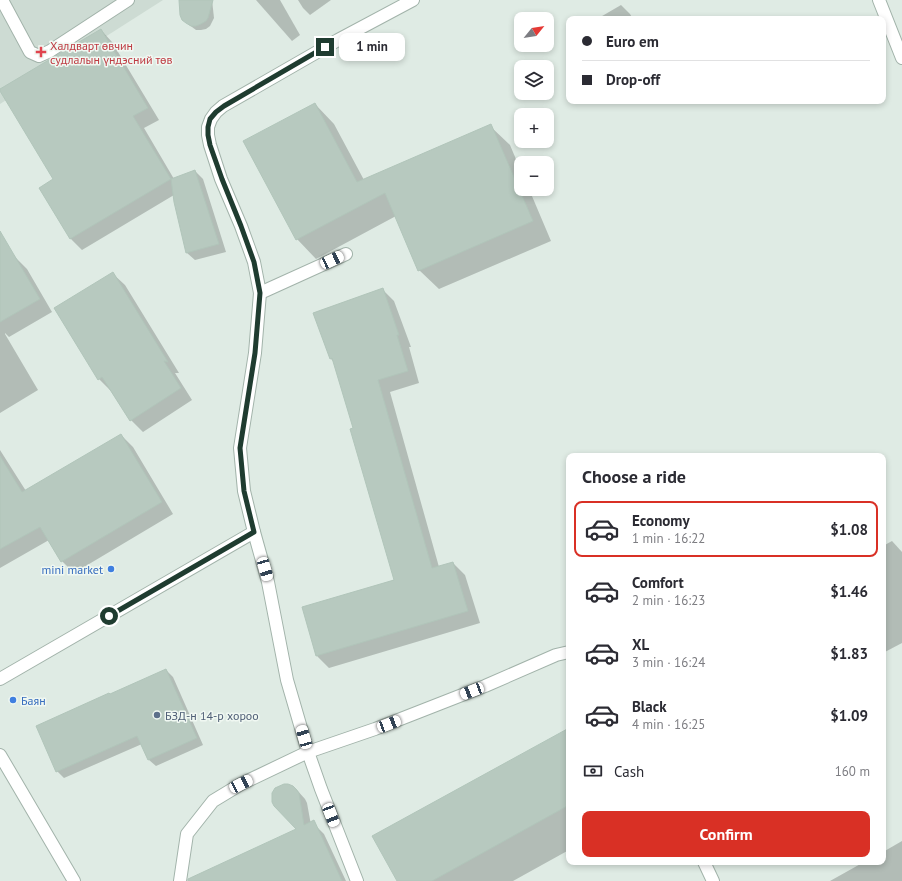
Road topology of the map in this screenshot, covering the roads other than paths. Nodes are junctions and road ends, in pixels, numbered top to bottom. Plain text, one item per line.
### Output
1 (2, 0) edge
2 (128, 0) edge
3 (413, 0) edge
4 (879, 0) edge
5 (885, 16) edge
6 (886, 18) edge
7 (902, 58) edge
8 (346, 254) dead end
9 (260, 293) junction
10 (254, 532) junction
11 (566, 653) edge
12 (0, 679) edge
13 (308, 752) junction
14 (0, 755) edge
15 (705, 865) edge
16 (74, 881) edge
17 (180, 881) edge
18 (357, 881) edge
19 (713, 881) edge

1 - 2 street
3 - 9 street
4 - 5 street
6 - 7 street
8 - 9 street
9 - 10 street
10 - 12 street
10 - 13 street
11 - 13 street
13 - 17 street
13 - 18 street
14 - 16 street
15 - 19 street

